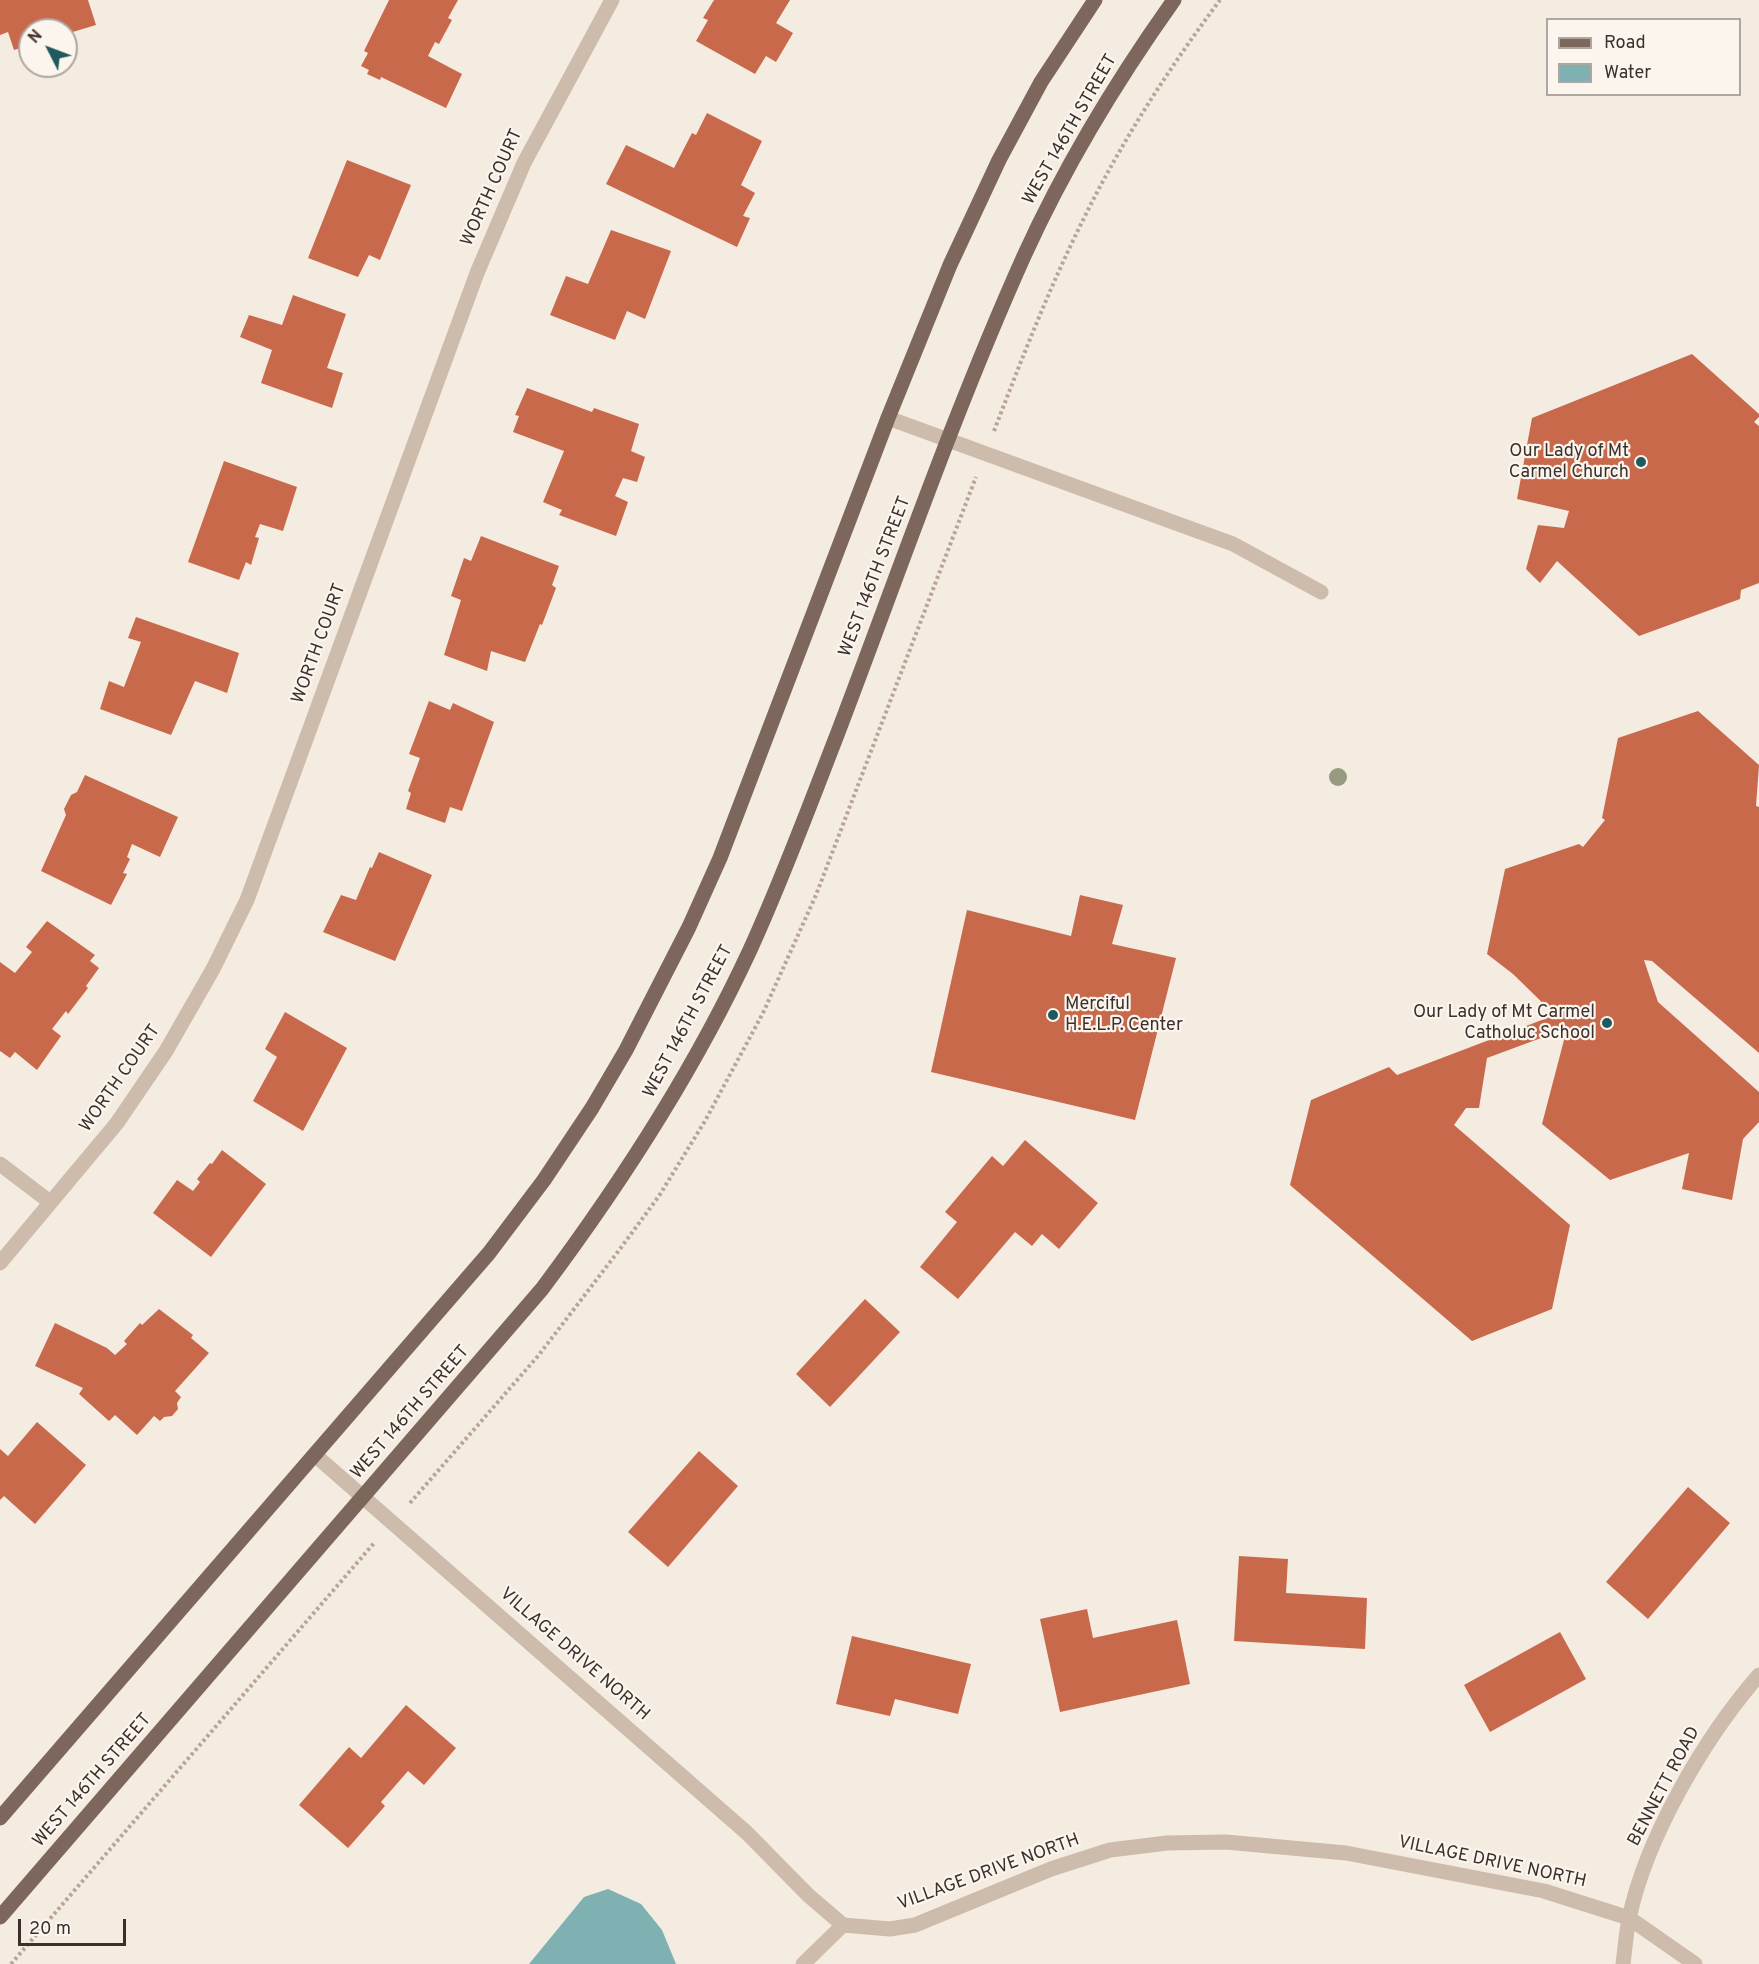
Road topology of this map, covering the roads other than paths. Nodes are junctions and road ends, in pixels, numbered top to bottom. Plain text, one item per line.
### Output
1 (612, 0) edge
2 (1095, 0) edge
3 (1174, 0) edge
4 (888, 418) junction
5 (949, 441) junction
6 (1321, 592) dead end
7 (0, 1164) edge
8 (50, 1202) junction
9 (0, 1263) edge
10 (315, 1455) junction
11 (364, 1497) junction
12 (1759, 1675) edge
13 (0, 1818) edge
14 (0, 1917) edge
15 (1629, 1918) junction
16 (843, 1925) junction
17 (803, 1964) edge
18 (1623, 1964) edge
19 (1695, 1964) edge

1 - 8 street, WORTH COURT
2 - 4 main road
3 - 5 main road, WEST 146TH STREET
4 - 5 street
4 - 10 main road
5 - 6 street
5 - 11 main road, WEST 146TH STREET
7 - 8 street
8 - 9 street, WORTH COURT
10 - 11 street, VILLAGE DRIVE NORTH
10 - 13 main road
11 - 14 main road, WEST 146TH STREET
11 - 16 street, VILLAGE DRIVE NORTH
12 - 15 street, BENNETT ROAD
15 - 16 street, VILLAGE DRIVE NORTH
15 - 18 street, BENNETT ROAD
15 - 19 street, VILLAGE DRIVE NORTH
16 - 17 street

